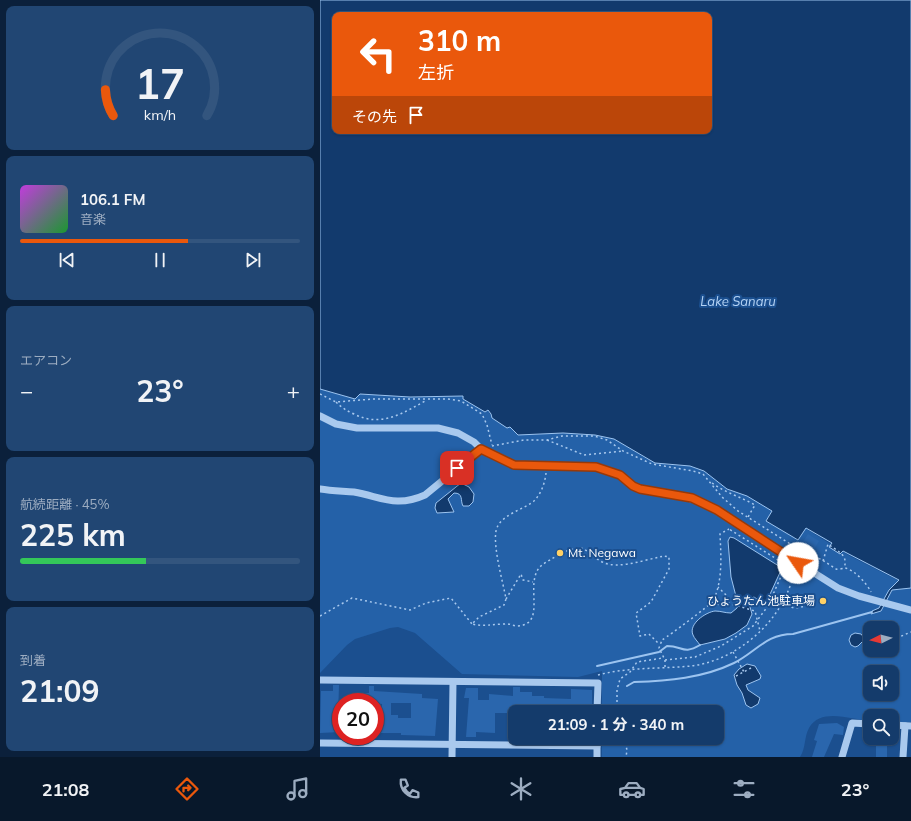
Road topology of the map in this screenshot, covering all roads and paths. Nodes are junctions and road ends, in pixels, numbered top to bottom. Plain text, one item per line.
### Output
1 (320, 394) edge
2 (427, 400) junction
3 (336, 402) junction
4 (320, 416) edge
5 (547, 440) junction
6 (492, 445) junction
7 (484, 450) junction
8 (623, 451) junction
9 (547, 467) junction
10 (710, 482) junction
11 (320, 489) edge
12 (748, 517) junction
13 (733, 520) junction
14 (729, 529) junction
15 (823, 561) junction
16 (798, 563) junction
17 (844, 568) junction
18 (793, 576) junction
19 (532, 582) junction
20 (808, 582) dead end
21 (718, 587) junction
22 (506, 599) junction
23 (804, 599) dead end
24 (875, 599) junction
25 (712, 602) junction
26 (728, 602) junction
27 (782, 604) junction
28 (911, 610) edge
29 (320, 616) edge
30 (758, 620) junction
31 (472, 624) junction
32 (760, 631) junction
33 (911, 632) edge
34 (899, 637) edge
35 (659, 644) junction
36 (734, 653) junction
37 (663, 658) junction
38 (664, 660) junction
39 (665, 667) junction
40 (750, 668) dead end
41 (632, 669) junction
42 (744, 672) junction
43 (736, 676) dead end
44 (320, 680) edge
45 (453, 682) junction
46 (589, 683) junction
47 (598, 705) edge
48 (617, 705) edge
49 (863, 724) edge
50 (908, 726) edge
51 (320, 743) edge
52 (508, 743) edge
53 (452, 744) junction
54 (597, 745) edge
55 (626, 745) edge
56 (452, 757) edge
57 (597, 757) edge
58 (626, 757) edge
59 (842, 757) edge
60 (903, 757) edge

1 - 3 path
2 - 3 path
2 - 3 path
2 - 6 path
4 - 7 street
5 - 6 path
5 - 8 path
5 - 8 path
6 - 7 path
7 - 9 street
7 - 11 street
8 - 10 path
9 - 13 street
9 - 22 path
10 - 12 path
10 - 12 path
12 - 15 path
13 - 14 path
13 - 16 street
14 - 21 path
14 - 30 path
15 - 17 path
15 - 17 path
16 - 18 path
16 - 24 street
17 - 24 path
18 - 20 path
18 - 27 path
19 - 22 path
19 - 31 path
19 - 35 path
21 - 25 path
21 - 26 path
22 - 31 path
23 - 27 path
24 - 28 street
25 - 26 path
25 - 35 path
26 - 30 path
27 - 32 path
29 - 31 path
30 - 32 path
30 - 38 path
32 - 36 path
33 - 34 path
35 - 37 path
36 - 39 path
36 - 42 path
37 - 38 path
37 - 41 path
38 - 39 path
39 - 41 path
40 - 42 path
41 - 46 path
41 - 48 path
42 - 43 path
44 - 45 street
45 - 46 street
45 - 53 street
46 - 47 street
49 - 59 street
50 - 60 street
51 - 53 street
52 - 53 street
53 - 56 street
54 - 57 street
55 - 58 path

